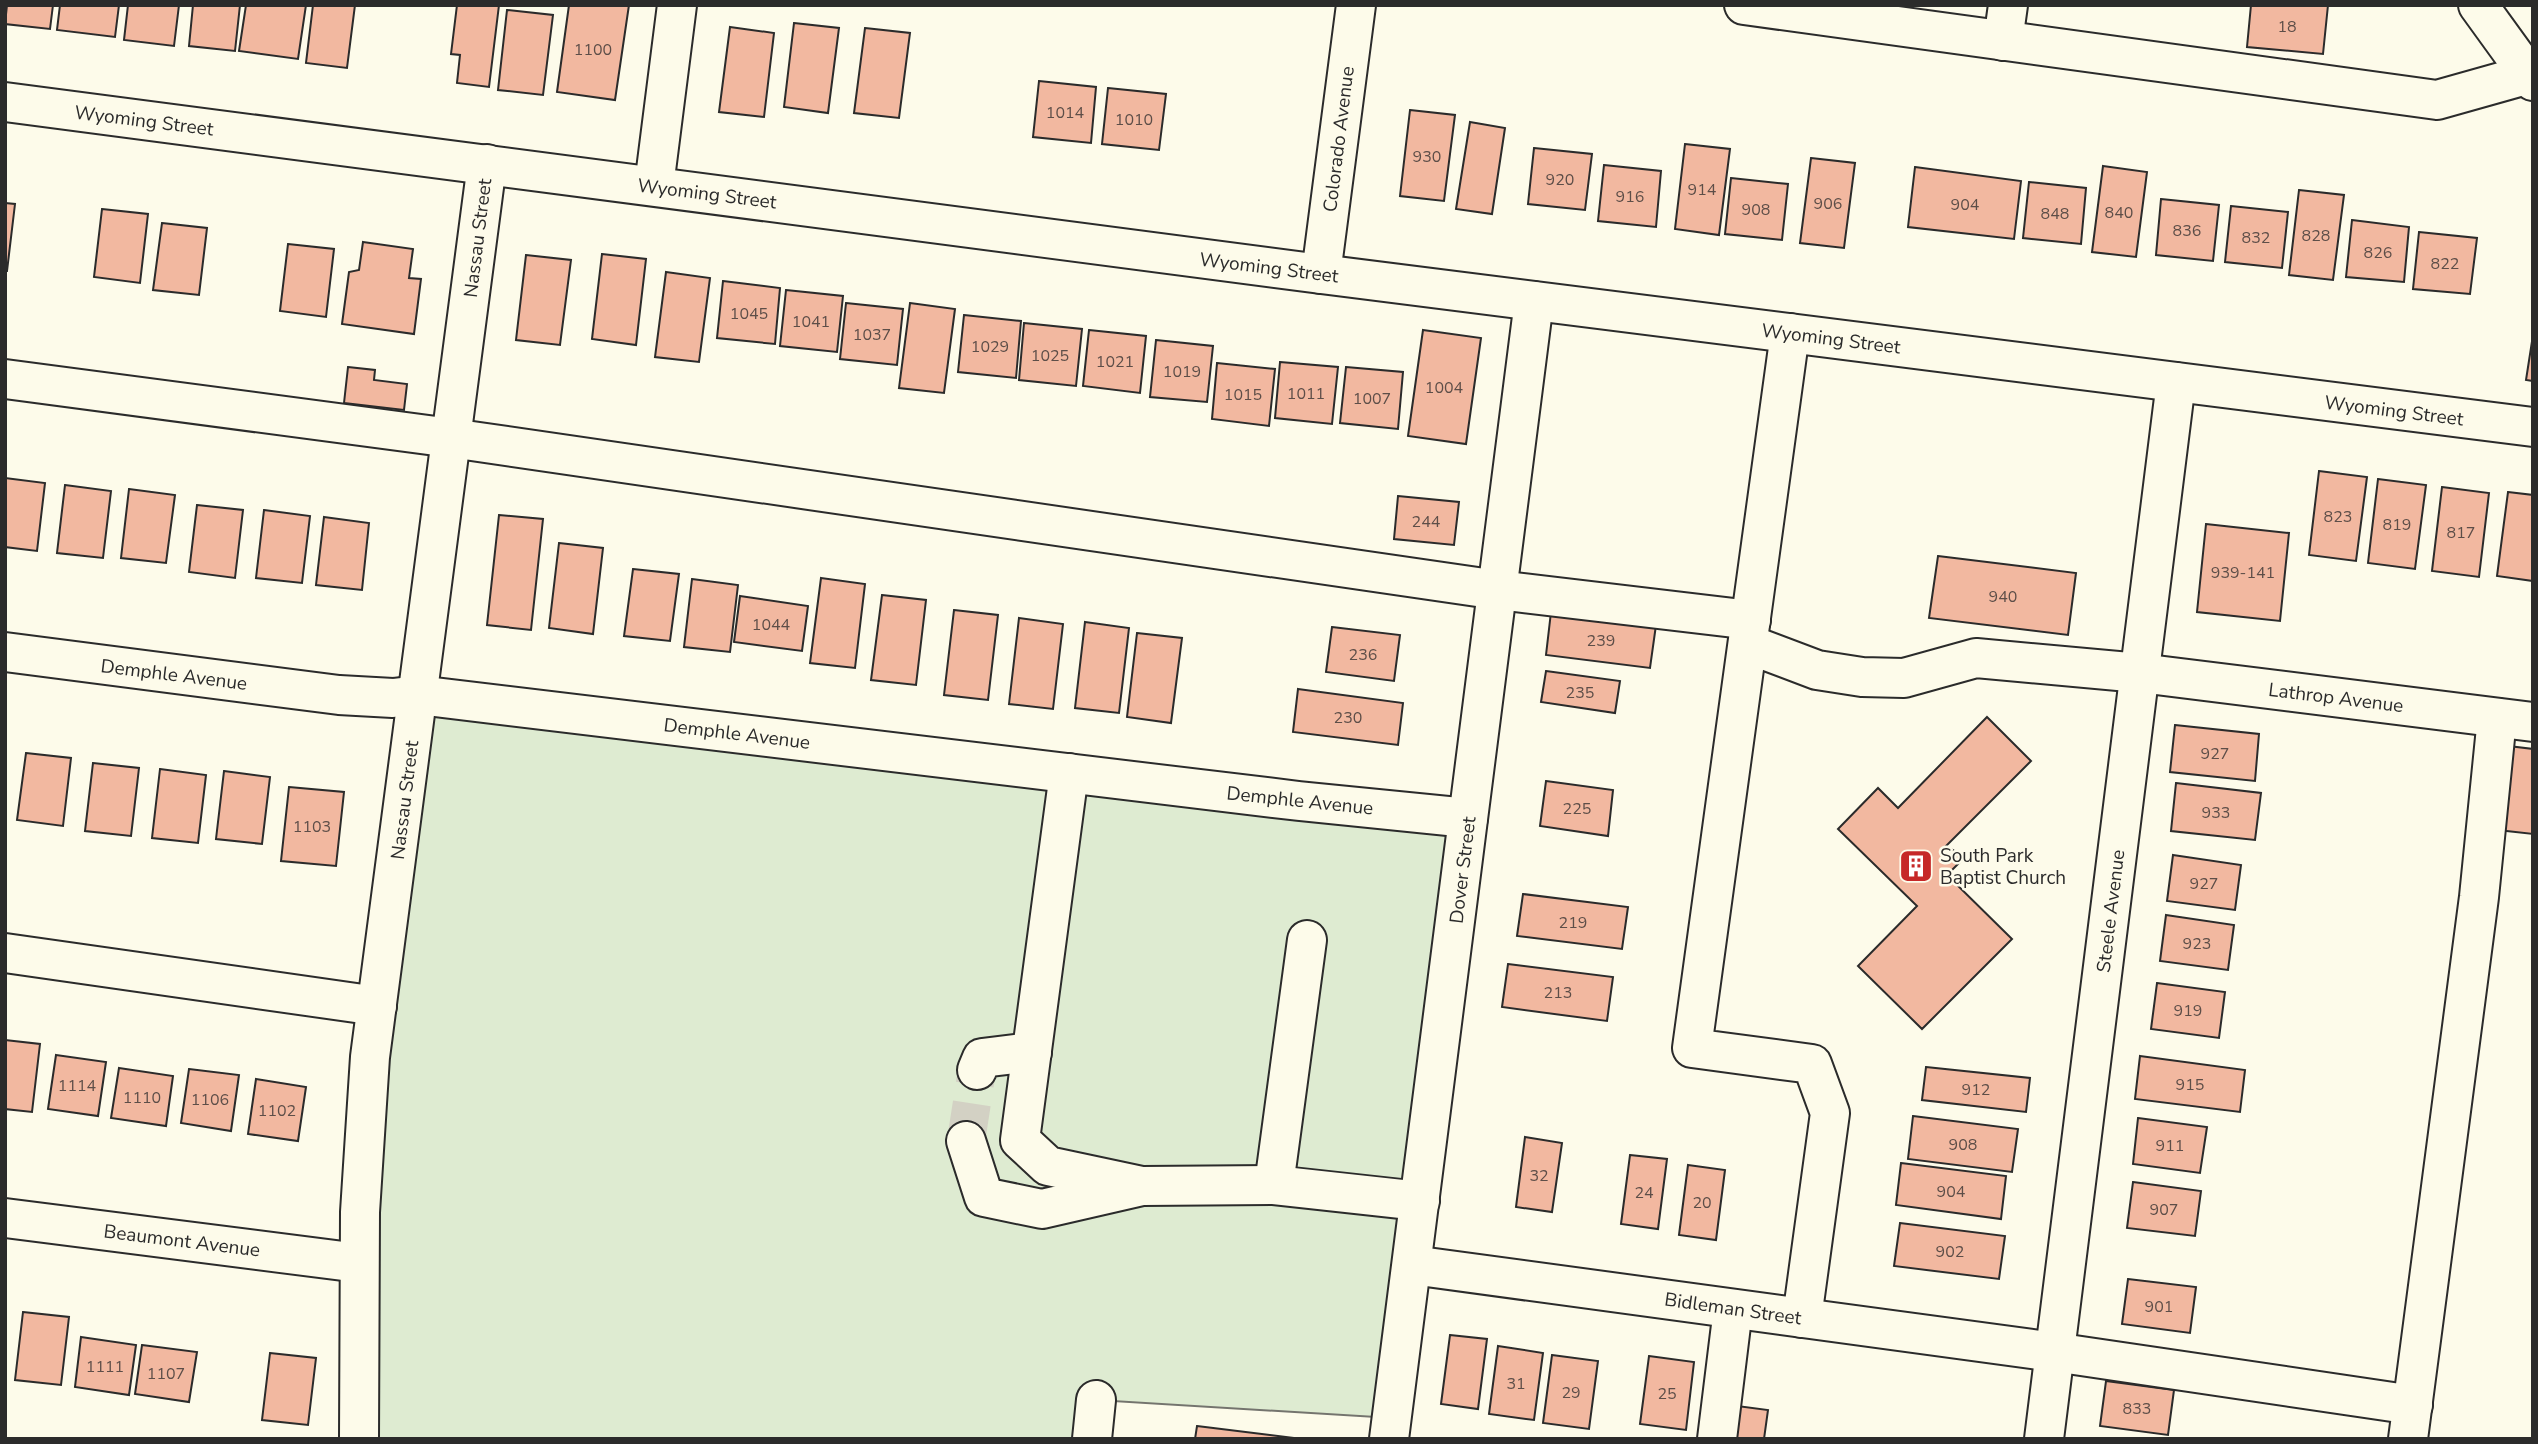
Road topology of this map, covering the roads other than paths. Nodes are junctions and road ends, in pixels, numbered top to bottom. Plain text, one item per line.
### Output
1 (677, 5) edge
2 (1356, 5) edge
3 (1744, 5) edge
4 (2478, 5) edge
5 (2005, 23) edge
6 (2532, 77) edge
7 (5, 102) edge
8 (487, 164) junction
9 (654, 186) junction
10 (1321, 274) junction
11 (1534, 301) junction
12 (1790, 333) junction
13 (5, 379) edge
14 (2176, 382) junction
15 (2533, 428) edge
16 (451, 438) junction
17 (1497, 590) junction
18 (1749, 632) junction
19 (5, 652) edge
20 (2140, 673) junction
21 (418, 695) junction
22 (2515, 720) edge
23 (1069, 773) junction
24 (1468, 818) junction
25 (1307, 940) dead end
26 (5, 953) edge
27 (377, 1006) junction
28 (1032, 1052) junction
29 (977, 1070) dead end
30 (966, 1141) tunnel mouth
31 (1274, 1185) junction
32 (1142, 1186) junction
33 (1420, 1201) junction
34 (5, 1218) edge
35 (359, 1263) junction
36 (1412, 1265) junction
37 (1733, 1308) junction
38 (1802, 1318) junction
39 (2054, 1352) junction
40 (1096, 1400) dead end
41 (2411, 1422) edge
42 (359, 1439) edge
43 (1092, 1439) edge
44 (1389, 1439) edge
45 (1717, 1439) edge
46 (2043, 1439) edge

1 - 9 street
2 - 10 street, Colorado Avenue
3 - 5 street
4 - 6 street
5 - 6 street
7 - 8 street, Wyoming Street
8 - 9 street, Wyoming Street
8 - 16 street, Nassau Street
9 - 10 street, Wyoming Street
10 - 11 street, Wyoming Street
11 - 12 street, Wyoming Street
11 - 17 street, Dover Street
12 - 14 street, Wyoming Street
12 - 18 street
13 - 16 street, Lathrop Avenue
14 - 15 street, Wyoming Street
14 - 20 street, Steele Avenue
16 - 17 street, Lathrop Avenue
16 - 21 street, Nassau Street
17 - 18 street, Lathrop Avenue
17 - 24 street, Dover Street
18 - 20 street, Lathrop Avenue
18 - 38 street
19 - 21 street, Demphle Avenue
20 - 22 street, Lathrop Avenue
20 - 39 street, Steele Avenue
21 - 23 street, Demphle Avenue
21 - 27 street, Nassau Street
22 - 41 street
23 - 24 street, Demphle Avenue
23 - 28 street
24 - 33 street, Dover Street
25 - 31 street
26 - 27 street
27 - 35 street, Nassau Street
28 - 29 street
28 - 32 street
30 - 32 street
31 - 32 street
31 - 33 street
33 - 36 street, Dover Street
34 - 35 street, Beaumont Avenue
35 - 42 street, Nassau Street
36 - 37 street, Bidleman Street
36 - 44 street, Dover Street
37 - 38 street, Bidleman Street
37 - 45 street
38 - 39 street, Bidleman Street
39 - 41 street, Bidleman Street
39 - 46 street, Steele Avenue
40 - 43 street

